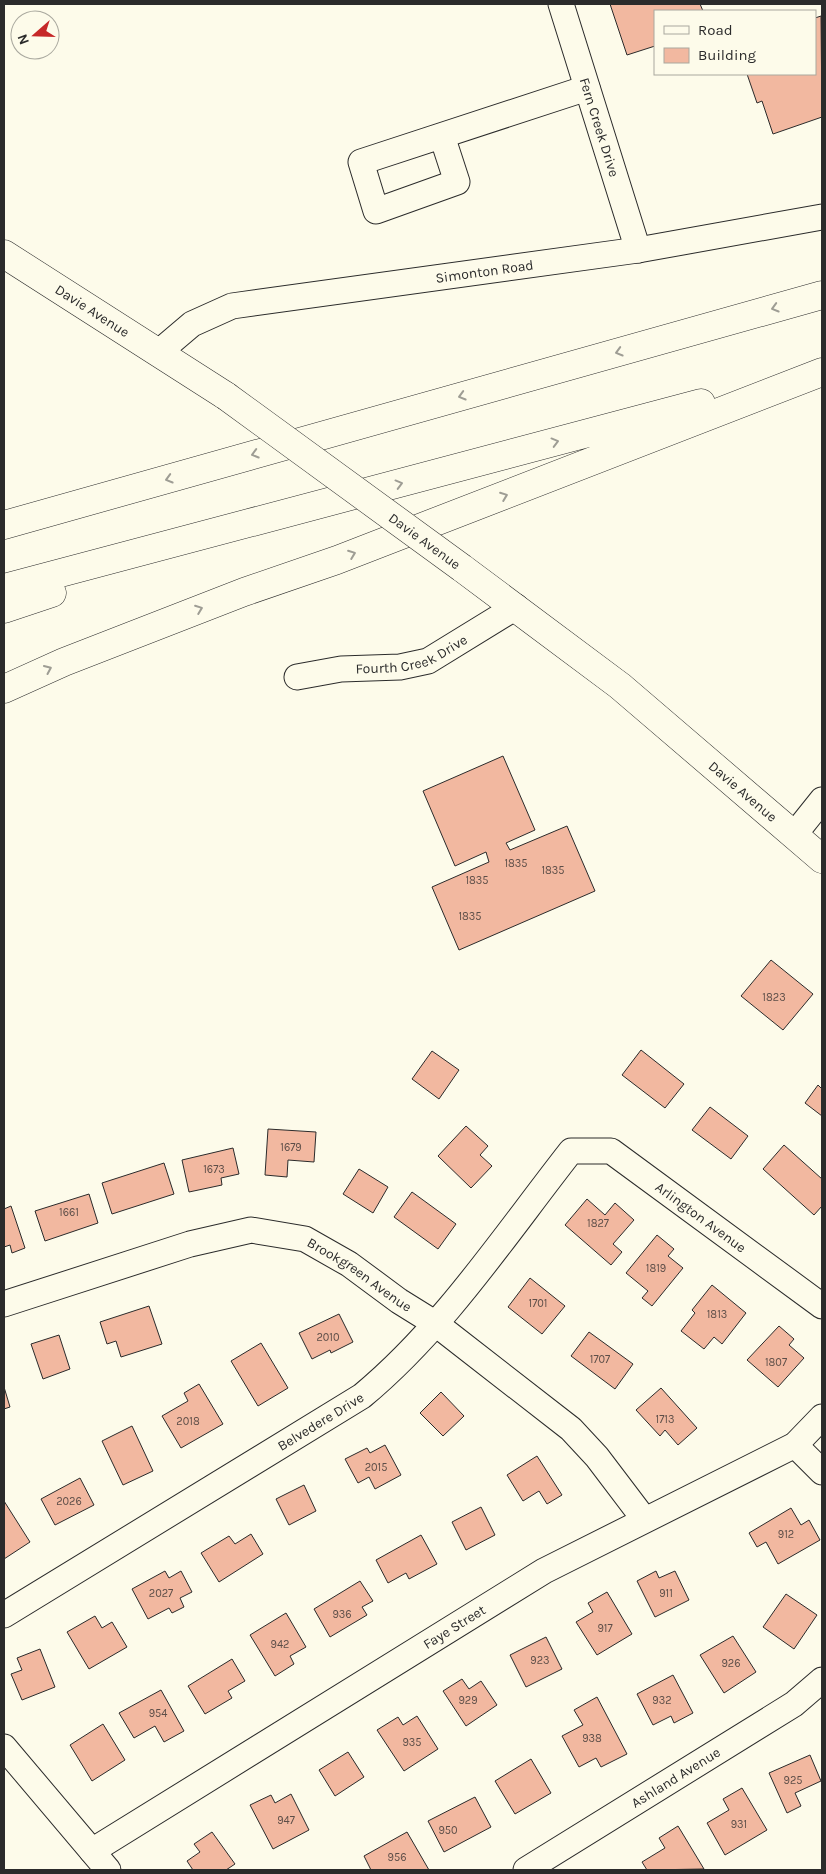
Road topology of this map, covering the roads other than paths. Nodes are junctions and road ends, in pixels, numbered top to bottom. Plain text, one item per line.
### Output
1 (561, 4) edge
2 (587, 88) junction
3 (442, 136) dead end
4 (822, 216) edge
5 (638, 250) junction
6 (4, 254) edge
7 (822, 295) edge
8 (159, 352) junction
9 (822, 371) edge
10 (301, 510) junction
11 (12, 522) edge
12 (4, 588) edge
13 (516, 607) junction
14 (4, 609) edge
15 (297, 677) dead end
16 (4, 689) edge
17 (822, 800) edge
18 (794, 835) junction
19 (822, 859) edge
20 (571, 1151) joint
21 (4, 1304) edge
22 (822, 1306) edge
23 (436, 1324) junction
24 (822, 1417) edge
25 (795, 1444) junction
26 (822, 1472) edge
27 (644, 1519) junction
28 (4, 1615) edge
29 (822, 1680) edge
30 (4, 1747) edge
31 (92, 1850) junction
32 (108, 1870) edge
33 (526, 1870) edge

1 - 2 street, Fern Creek Drive
2 - 3 street
2 - 5 street, Fern Creek Drive
4 - 5 street, Simonton Road
5 - 8 street, Simonton Road
6 - 8 main road, Davie Avenue
7 -> 11 main road
8 - 13 main road, Davie Avenue, bridge
10 -> 9 main road
16 -> 9 main road
10 - 12 main road
10 - 14 main road
13 - 15 street, Fourth Creek Drive
13 - 18 main road, Davie Avenue
17 - 18 street
18 - 19 main road, Davie Avenue
20 - 22 street, Arlington Avenue
20 - 23 street, Belvedere Drive
21 - 23 street, Brookgreen Avenue
23 - 27 street, Brookgreen Avenue
23 - 28 street, Belvedere Drive
24 - 25 street, Faye Street
25 - 26 street
25 - 27 street, Faye Street
27 - 31 street, Faye Street
29 - 33 street, Ashland Avenue
30 - 31 street
31 - 32 street

